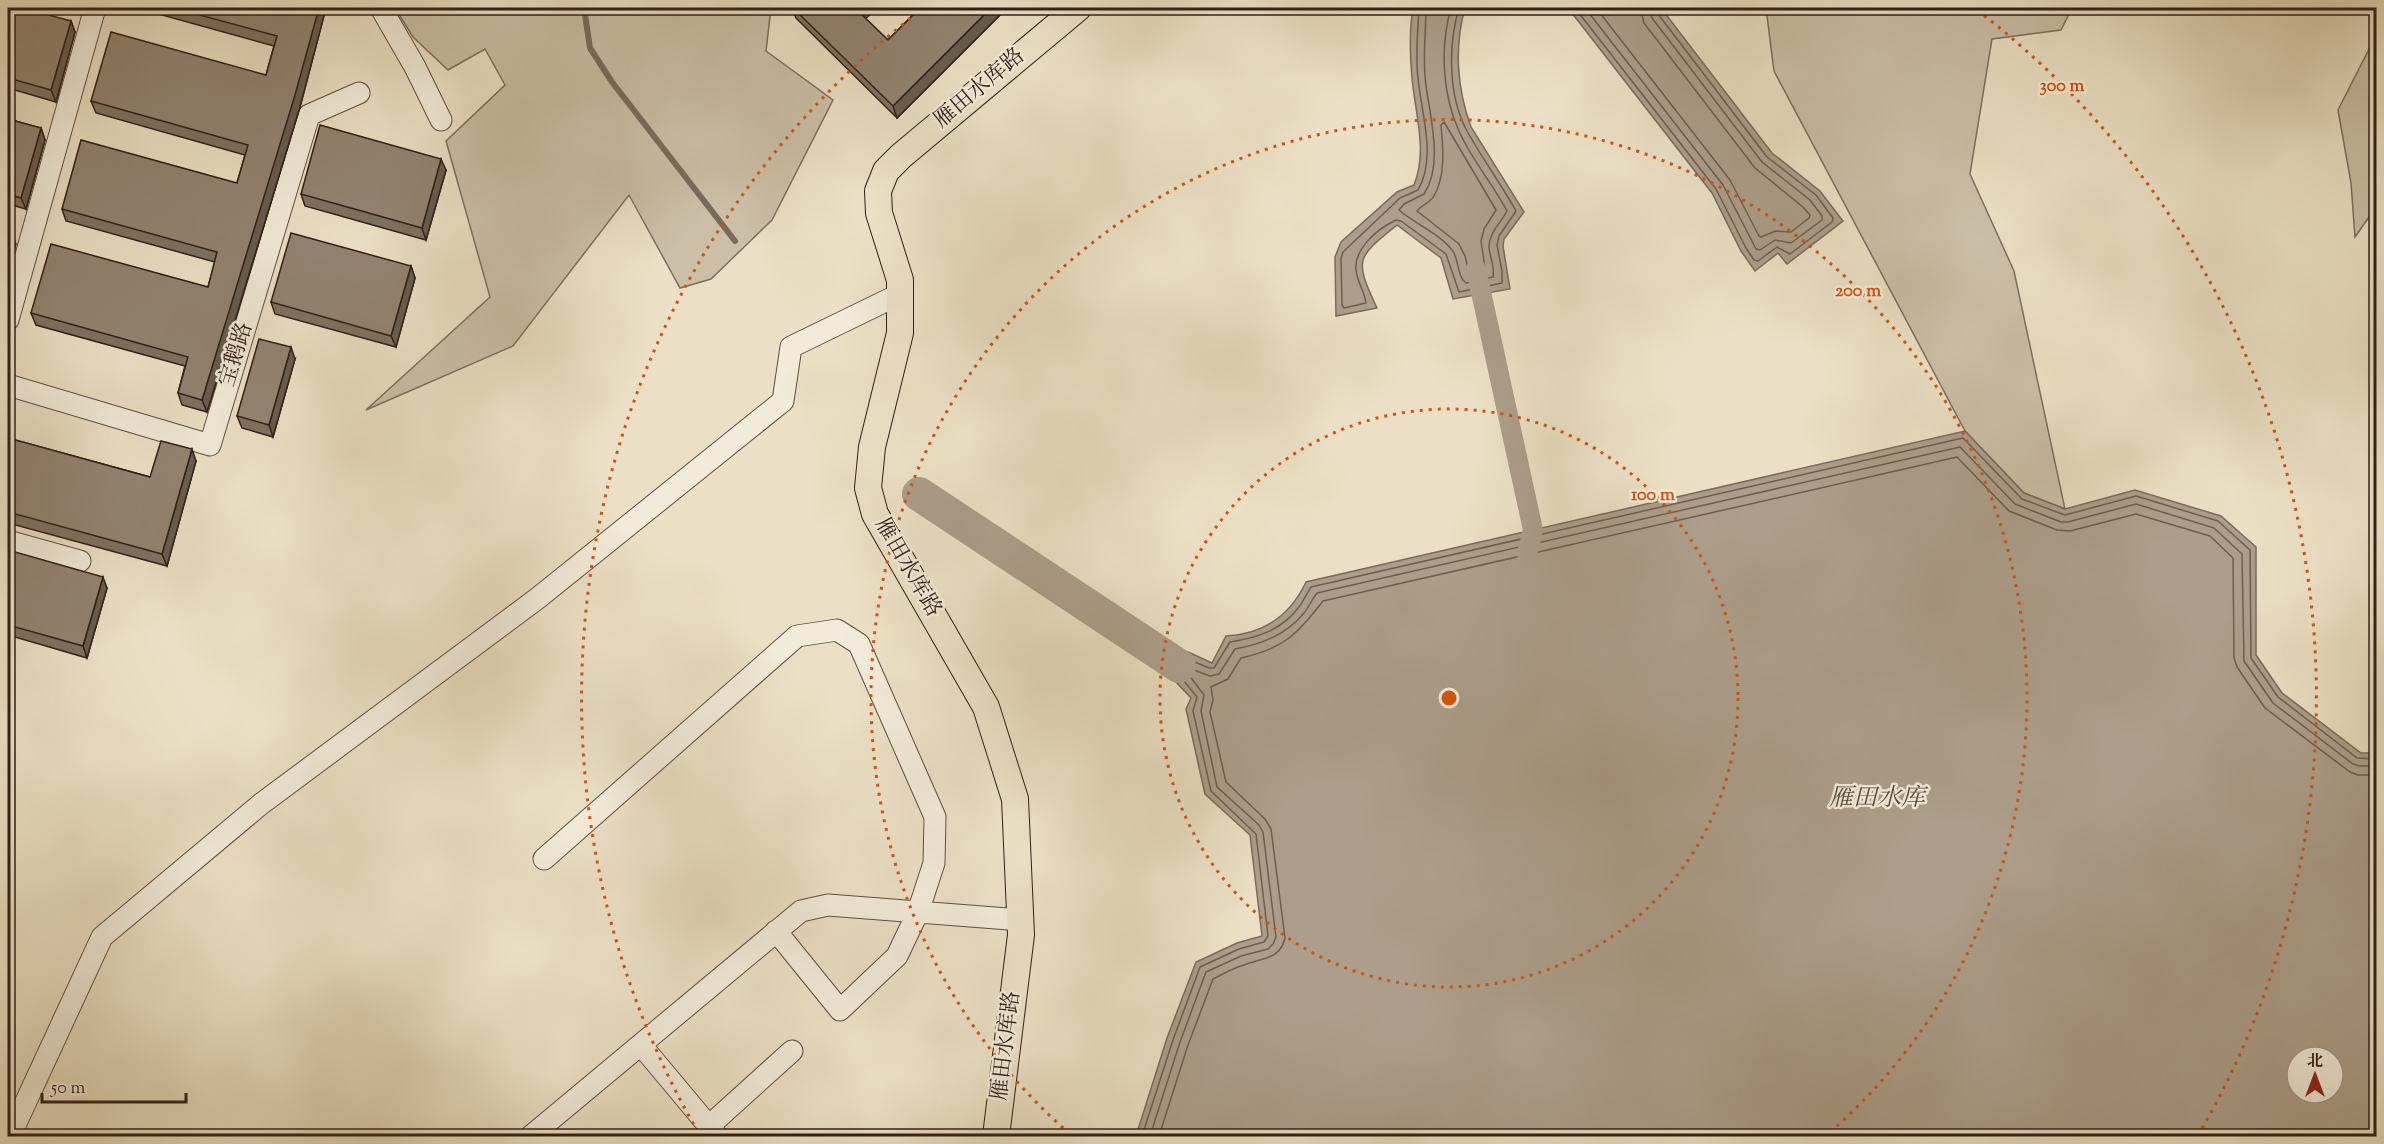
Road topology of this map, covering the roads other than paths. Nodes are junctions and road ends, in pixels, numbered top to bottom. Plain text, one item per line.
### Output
1 (95, 8) edge
2 (381, 8) edge
3 (1078, 8) edge
4 (359, 93) dead end
5 (441, 120) dead end
6 (900, 294) junction
7 (8, 320) edge
8 (8, 385) edge
9 (8, 541) edge
10 (80, 561) dead end
11 (544, 859) dead end
12 (918, 912) junction
13 (1021, 920) junction
14 (776, 931) junction
15 (641, 1045) junction
16 (792, 1051) dead end
17 (713, 1131) edge
18 (10, 1137) edge
19 (531, 1137) edge
20 (996, 1137) edge

1 - 7 lane
2 - 5 lane
3 - 6 main road, 雁田水库路
4 - 8 lane, 宝鹅路
6 - 13 main road, 雁田水库路
6 - 18 lane
9 - 10 lane
11 - 12 lane
12 - 13 lane
12 - 14 lane
12 - 14 lane
13 - 20 main road, 雁田水库路
14 - 15 lane
15 - 17 lane
15 - 19 lane
16 - 17 lane

